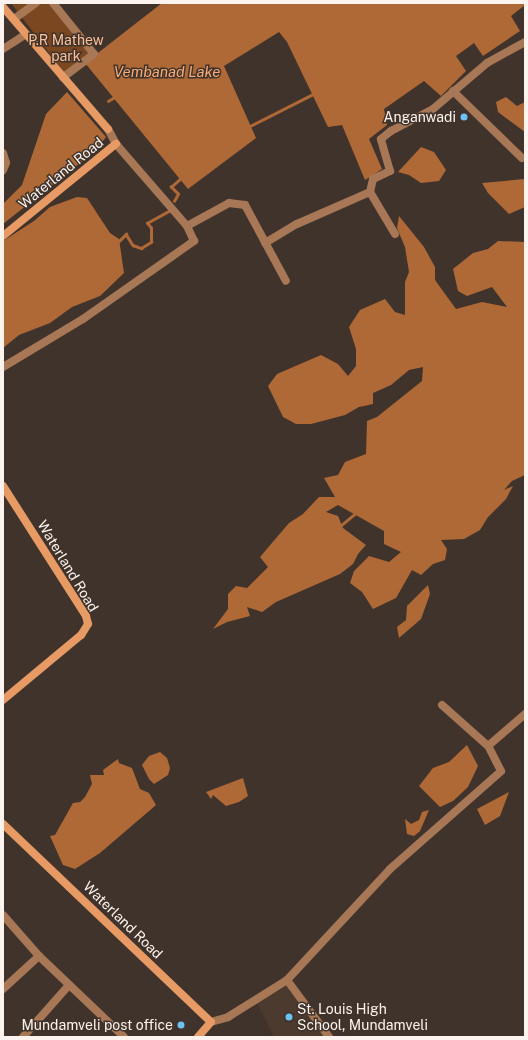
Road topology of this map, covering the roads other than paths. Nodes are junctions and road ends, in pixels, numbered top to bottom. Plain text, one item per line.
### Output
1 (36, 3) edge
2 (53, 3) edge
3 (3, 6) edge
4 (14, 20) junction
5 (26, 34) junction
6 (525, 42) edge
7 (3, 49) edge
8 (62, 78) junction
9 (453, 92) junction
10 (108, 129) joint
11 (116, 144) junction
12 (3, 153) edge
13 (522, 158) dead end
14 (3, 170) edge
15 (370, 192) junction
16 (187, 226) junction
17 (395, 234) dead end
18 (3, 236) edge
19 (265, 243) junction
20 (286, 281) dead end
21 (3, 367) edge
22 (3, 486) edge
23 (3, 700) edge
24 (442, 705) dead end
25 (525, 714) edge
26 (488, 746) junction
27 (3, 824) edge
28 (3, 915) edge
29 (39, 956) junction
30 (287, 980) junction
31 (69, 985) junction
32 (3, 989) edge
33 (211, 1022) junction
34 (23, 1037) edge
35 (124, 1037) edge
36 (198, 1037) edge
37 (329, 1037) edge

1 - 4 street
2 - 8 street
3 - 4 main road, Waterland Road
4 - 5 main road, Waterland Road
5 - 7 street
5 - 8 main road, Waterland Road
6 - 9 street
8 - 10 main road, Waterland Road
9 - 13 street
9 - 15 street
10 - 11 street
11 - 16 street
11 - 18 main road, Waterland Road
12 - 14 street
15 - 17 street
15 - 19 street
16 - 19 street
16 - 21 street
19 - 20 street
22 - 23 main road, Waterland Road
24 - 26 street
25 - 26 street
26 - 30 street
27 - 33 main road, Waterland Road
28 - 29 street
29 - 31 street
29 - 32 street
30 - 33 street
30 - 37 street
31 - 34 street
31 - 35 street
33 - 36 main road

